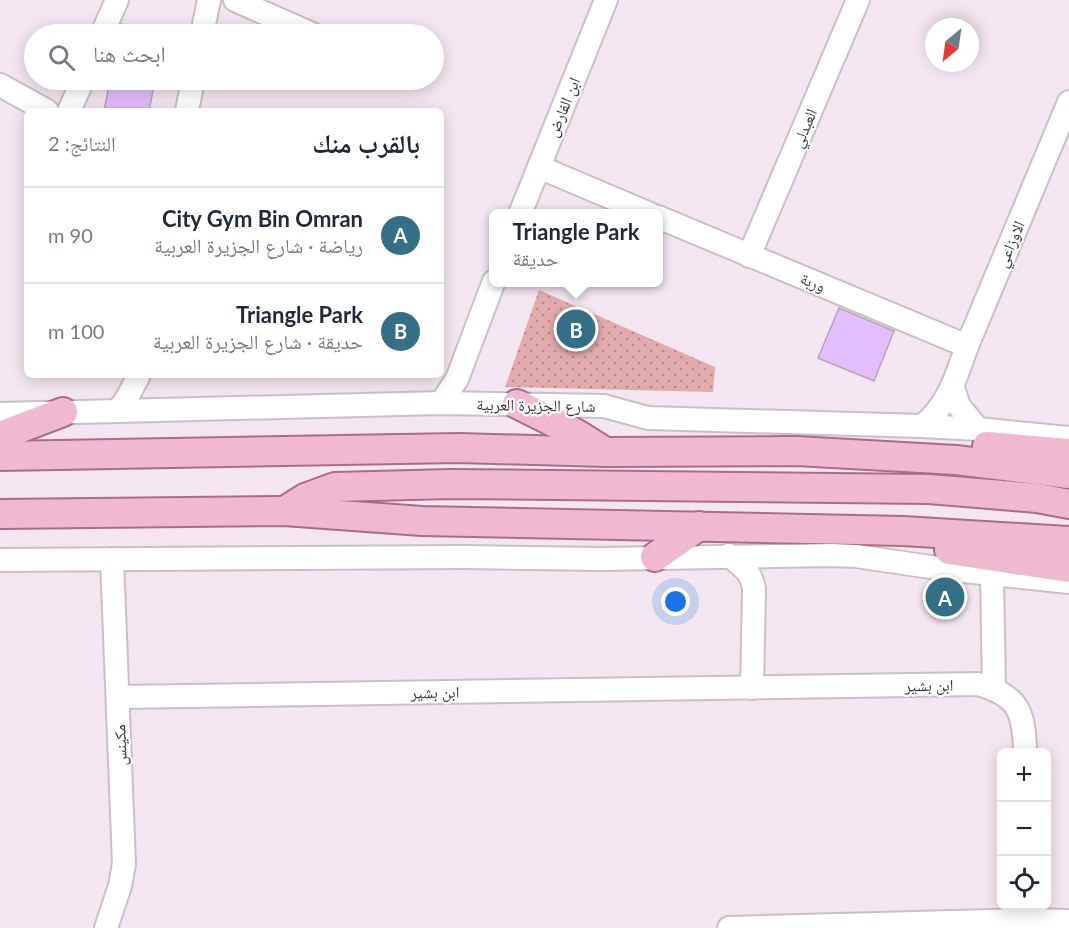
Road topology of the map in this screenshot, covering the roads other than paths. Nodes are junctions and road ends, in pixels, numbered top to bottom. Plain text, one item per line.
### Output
1 (208, 0) edge
2 (235, 0) edge
3 (606, 0) edge
4 (858, 0) edge
5 (112, 1) edge
6 (105, 24) edge
7 (204, 24) edge
8 (289, 24) edge
9 (0, 86) edge
10 (78, 90) edge
11 (191, 90) edge
12 (1069, 102) edge
13 (41, 108) edge
14 (70, 108) edge
15 (188, 108) edge
16 (539, 167) junction
17 (522, 209) edge
18 (640, 209) edge
19 (663, 219) edge
20 (749, 256) junction
21 (491, 287) edge
22 (967, 346) junction
23 (462, 365) junction
24 (138, 378) edge
25 (145, 378) edge
26 (952, 388) junction
27 (441, 403) junction
28 (483, 404) junction
29 (517, 404) junction
30 (160, 409) junction
31 (118, 410) junction
32 (63, 412) junction
33 (0, 414) edge
34 (922, 426) junction
35 (978, 429) junction
36 (0, 436) edge
37 (1069, 438) edge
38 (605, 452) junction
39 (1069, 453) edge
40 (0, 456) edge
41 (883, 456) junction
42 (1069, 474) edge
43 (1069, 504) edge
44 (284, 511) junction
45 (0, 514) edge
46 (699, 526) junction
47 (881, 531) junction
48 (1069, 541) edge
49 (729, 555) junction
50 (655, 557) junction
51 (112, 559) junction
52 (0, 560) edge
53 (1069, 568) edge
54 (992, 574) junction
55 (1069, 582) edge
56 (752, 688) junction
57 (994, 689) junction
58 (118, 697) junction
59 (1025, 748) edge
60 (1029, 913) edge
61 (1066, 923) edge
62 (864, 927) edge
63 (106, 928) edge
64 (729, 928) edge

1 - 7 street
2 - 8 street
3 - 16 street, ابن الفارض
4 - 20 street, العبدلي
5 - 6 street
9 - 13 street
10 - 14 street
11 - 15 street
12 - 22 street, الاوزاعي
16 - 17 street, ابن الفارض
16 - 18 street
19 - 20 street, وربة
20 - 22 street, وربة
21 - 23 street
22 - 26 street, الاوزاعي
23 - 27 street
23 - 28 street
24 - 31 street
25 - 30 street
26 - 34 street, الاوزاعي
26 - 35 street
27 - 28 street, شارع الجزيرة العربية
27 - 30 street, شارع الجزيرة العربية
28 - 29 street, شارع الجزيرة العربية
29 - 34 street, شارع الجزيرة العربية
29 - 38 main road
30 - 31 street, شارع الجزيرة العربية
31 - 32 street, شارع الجزيرة العربية
32 - 33 street, شارع الجزيرة العربية
32 - 36 main road
34 - 35 street, شارع الجزيرة العربية
35 - 37 street, شارع الجزيرة العربية
38 - 40 main road
38 - 41 main road
39 - 41 main road
41 - 42 main road
43 - 44 main road
44 - 45 main road
44 - 46 main road
46 - 47 main road
46 - 50 main road
47 - 48 main road
47 - 53 main road
49 - 50 street
49 - 54 street
49 - 56 street
50 - 51 street
51 - 52 street
51 - 58 street, مكينس
54 - 55 street
54 - 57 street
56 - 57 street, ابن بشير
56 - 58 street, ابن بشير
57 - 59 street
58 - 63 street, مكينس
60 - 61 street
60 - 62 street
62 - 64 street

